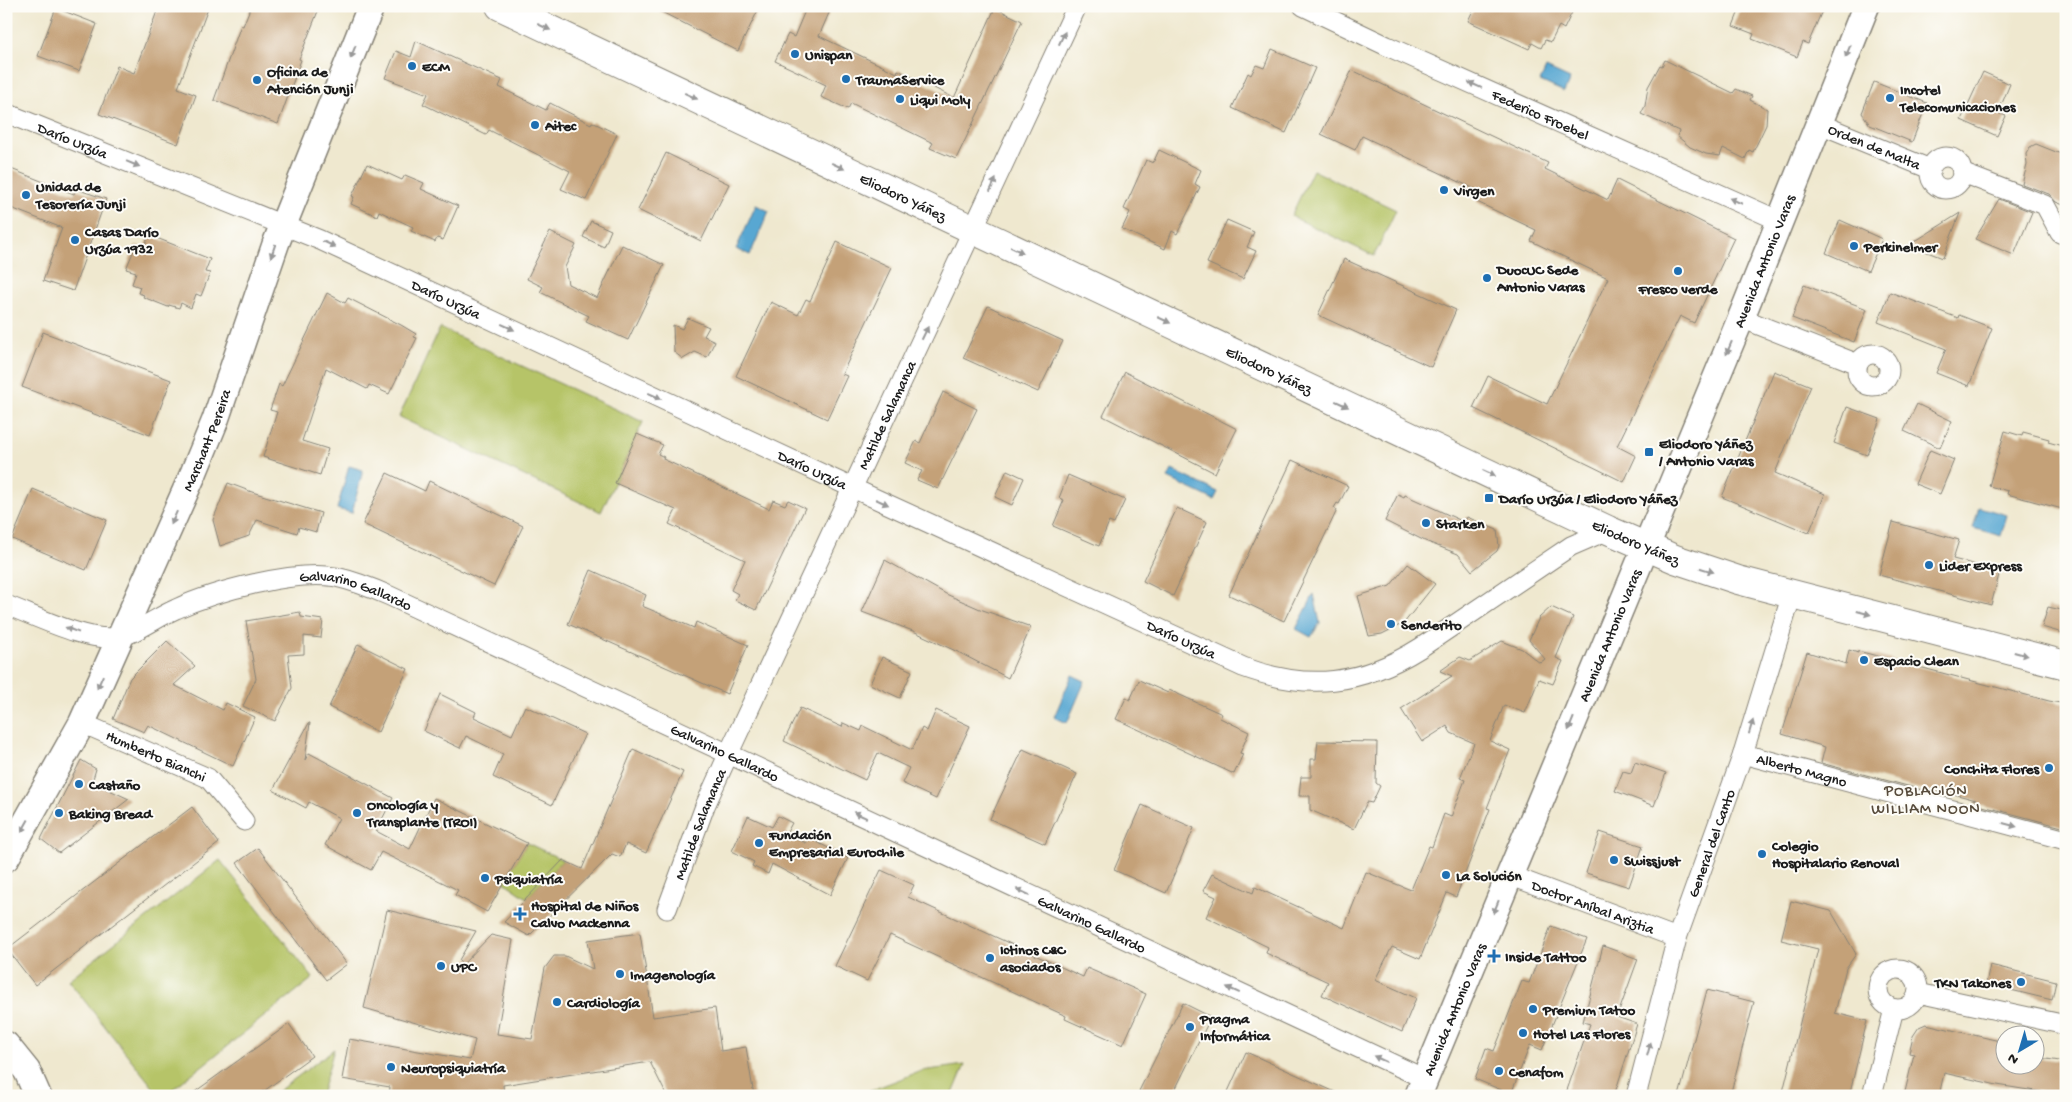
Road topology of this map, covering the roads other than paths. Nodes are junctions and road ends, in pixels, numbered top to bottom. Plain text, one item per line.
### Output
1 (371, 6) edge
2 (500, 6) edge
3 (1077, 6) edge
4 (1303, 6) edge
5 (1866, 6) edge
6 (6, 113) edge
7 (1820, 124) junction
8 (1780, 221) junction
9 (284, 225) junction
10 (973, 229) junction
11 (2066, 235) edge
12 (1741, 318) junction
13 (1858, 364) dead end
14 (851, 488) junction
15 (1608, 530) junction
16 (1645, 547) junction
17 (1792, 594) junction
18 (6, 605) edge
19 (120, 637) junction
20 (2066, 665) edge
21 (82, 723) junction
22 (728, 754) junction
23 (1743, 754) junction
24 (244, 820) dead end
25 (2066, 840) edge
26 (6, 858) edge
27 (1509, 875) junction
28 (667, 909) dead end
29 (1677, 938) junction
30 (1918, 993) junction
31 (1894, 1009) junction
32 (2066, 1025) edge
33 (6, 1044) edge
34 (1421, 1088) edge
35 (38, 1096) edge
36 (1636, 1096) edge
37 (1872, 1096) edge

1 -> 9 main road, Marchant Pereira
2 -> 10 main road, Eliodoro Yáñez
10 -> 3 street, Matilde Salamanca
8 -> 4 street, Federico Froebel
5 -> 7 main road, Avenida Antonio Varas
6 -> 9 street, Darío Urzúa
7 - 8 main road, Avenida Antonio Varas
7 - 11 street, Orden de Malta
8 - 12 main road, Avenida Antonio Varas
9 -> 14 street, Darío Urzúa
9 -> 19 main road, Marchant Pereira
14 -> 10 street, Matilde Salamanca
10 -> 15 main road, Eliodoro Yáñez
12 - 13 street
12 -> 16 main road, Avenida Antonio Varas
14 -> 15 street, Darío Urzúa
14 - 22 street, Matilde Salamanca
15 - 16 main road, Eliodoro Yáñez
16 -> 17 main road, Eliodoro Yáñez
16 -> 27 main road, Avenida Antonio Varas
17 -> 20 main road, Eliodoro Yáñez
23 -> 17 street, General del Canto
19 -> 18 street, Galvarino Gallardo
19 -> 21 main road, Marchant Pereira
19 - 22 street, Galvarino Gallardo
21 - 24 street, Humberto Bianchi
21 -> 26 main road, Marchant Pereira
22 - 28 street, Matilde Salamanca
34 -> 22 street, Galvarino Gallardo
23 -> 25 street, Alberto Magno
23 - 29 street, General del Canto
27 - 29 street, Doctor Aníbal Ariztia
27 -> 34 main road, Avenida Antonio Varas
36 -> 29 street, General del Canto
30 - 31 street
30 - 31 street
30 - 32 street
31 - 37 street
33 - 35 main road

